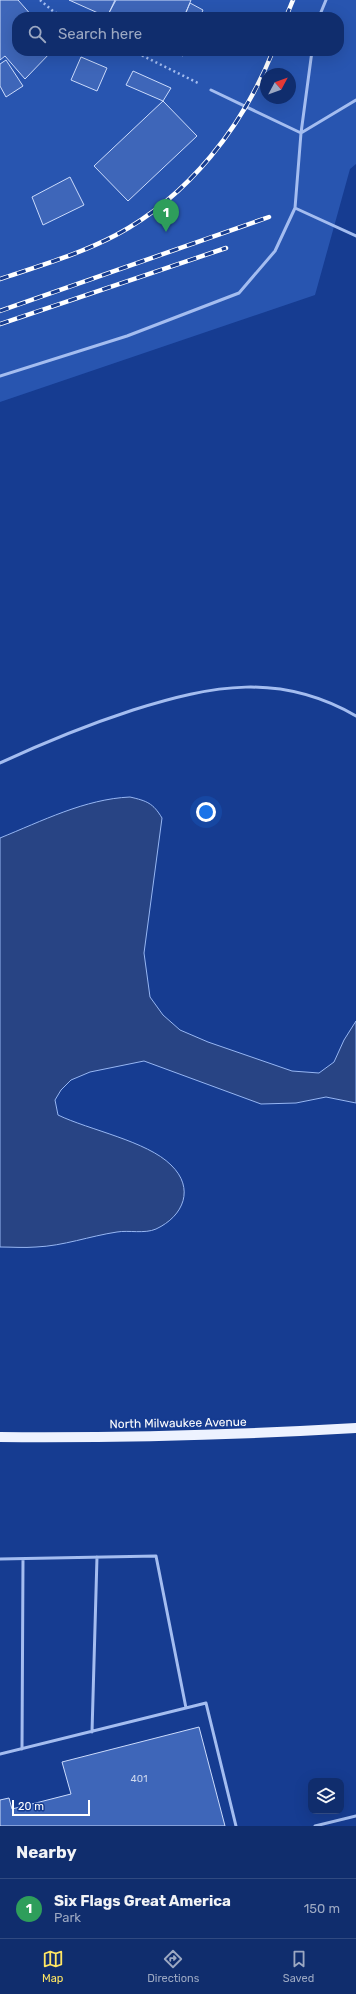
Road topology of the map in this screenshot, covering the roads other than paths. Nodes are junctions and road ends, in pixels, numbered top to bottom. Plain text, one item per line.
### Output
1 (326, 0) edge
2 (321, 12) edge
3 (311, 56) edge
4 (211, 90) road end
5 (356, 100) edge
6 (301, 133) junction
7 (295, 208) junction
8 (356, 236) edge
9 (0, 376) edge
10 (356, 716) edge
11 (0, 763) edge
12 (356, 1428) edge
13 (0, 1438) edge
14 (97, 1558) junction
15 (0, 1559) edge
16 (23, 1559) junction
17 (186, 1708) junction
18 (92, 1732) junction
19 (22, 1749) junction
20 (0, 1754) edge
21 (356, 1816) edge
22 (236, 1826) edge
23 (314, 1826) edge

1 - 2 lane
3 - 6 lane
4 - 6 lane
5 - 6 lane
6 - 7 lane
7 - 8 lane
7 - 9 lane
10 - 11 lane
12 - 13 main road, North Milwaukee Avenue
14 - 16 lane
14 - 17 lane
14 - 18 lane
15 - 16 lane
16 - 19 lane
17 - 18 lane
17 - 22 lane
18 - 19 lane
19 - 20 lane
21 - 23 lane

